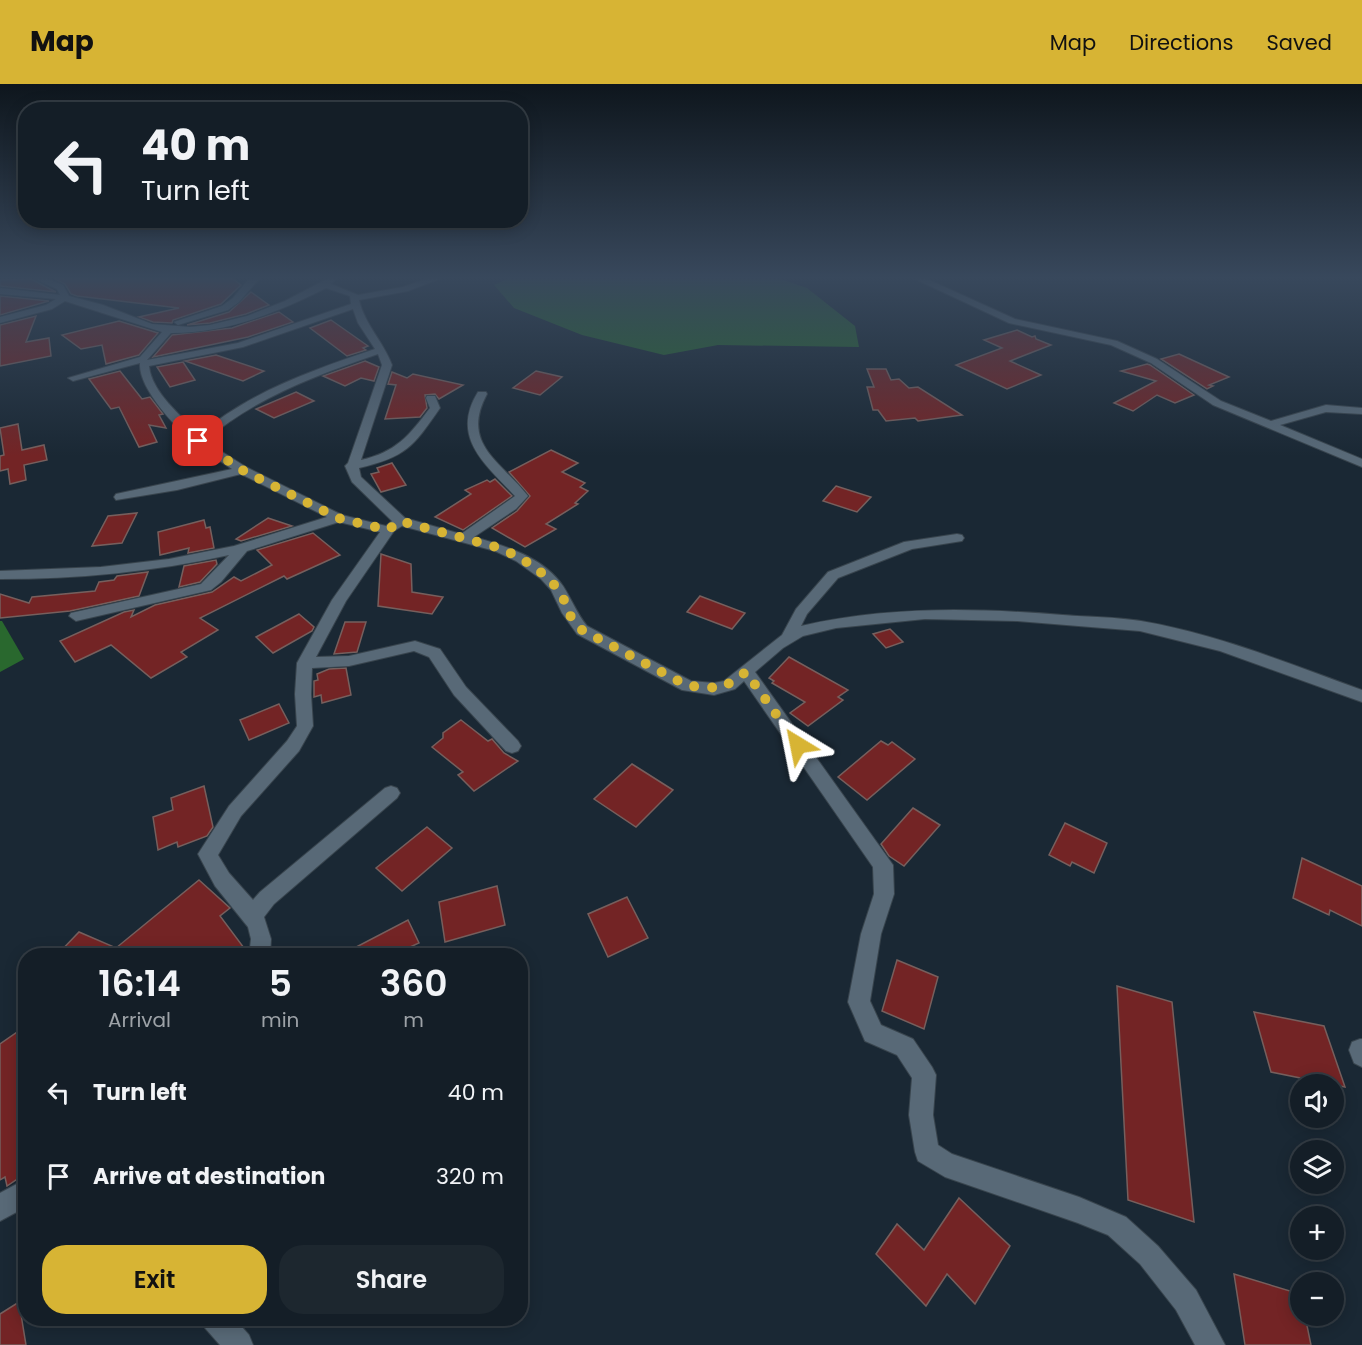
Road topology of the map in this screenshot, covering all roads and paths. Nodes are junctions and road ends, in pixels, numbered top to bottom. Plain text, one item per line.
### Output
1 (162, 338) edge
2 (259, 338) edge
3 (371, 338) edge
4 (1090, 338) edge
5 (380, 350) junction
6 (73, 378) dead end
7 (482, 394) dead end
8 (431, 398) dead end
9 (1362, 411) edge
10 (1271, 425) junction
11 (198, 441) junction
12 (1362, 463) edge
13 (351, 466) junction
14 (242, 470) junction
15 (120, 497) dead end
16 (338, 518) junction
17 (394, 526) junction
18 (957, 538) dead end
19 (462, 539) junction
20 (243, 547) junction
21 (0, 575) edge
22 (76, 616) dead end
23 (787, 639) junction
24 (305, 663) junction
25 (746, 672) junction
26 (1362, 696) edge
27 (512, 746) dead end
28 (391, 793) dead end
29 (254, 914) junction
30 (260, 948) edge
31 (18, 1197) edge
32 (0, 1208) edge
33 (221, 1326) edge
34 (239, 1345) edge
35 (1211, 1345) edge

1 - 6 street
2 - 11 street
3 - 5 street
4 - 10 street
5 - 11 street
5 - 13 street
7 - 19 street
8 - 13 street
9 - 10 street
10 - 12 street
11 - 14 street
13 - 17 street
14 - 15 street
14 - 16 street
16 - 17 street
16 - 20 street
17 - 19 street
17 - 24 street
18 - 23 street
19 - 25 street
20 - 21 street
20 - 22 street
23 - 25 street
23 - 26 street
24 - 27 street
24 - 29 street
25 - 35 street
28 - 29 street
29 - 30 street
31 - 32 street
33 - 34 street

